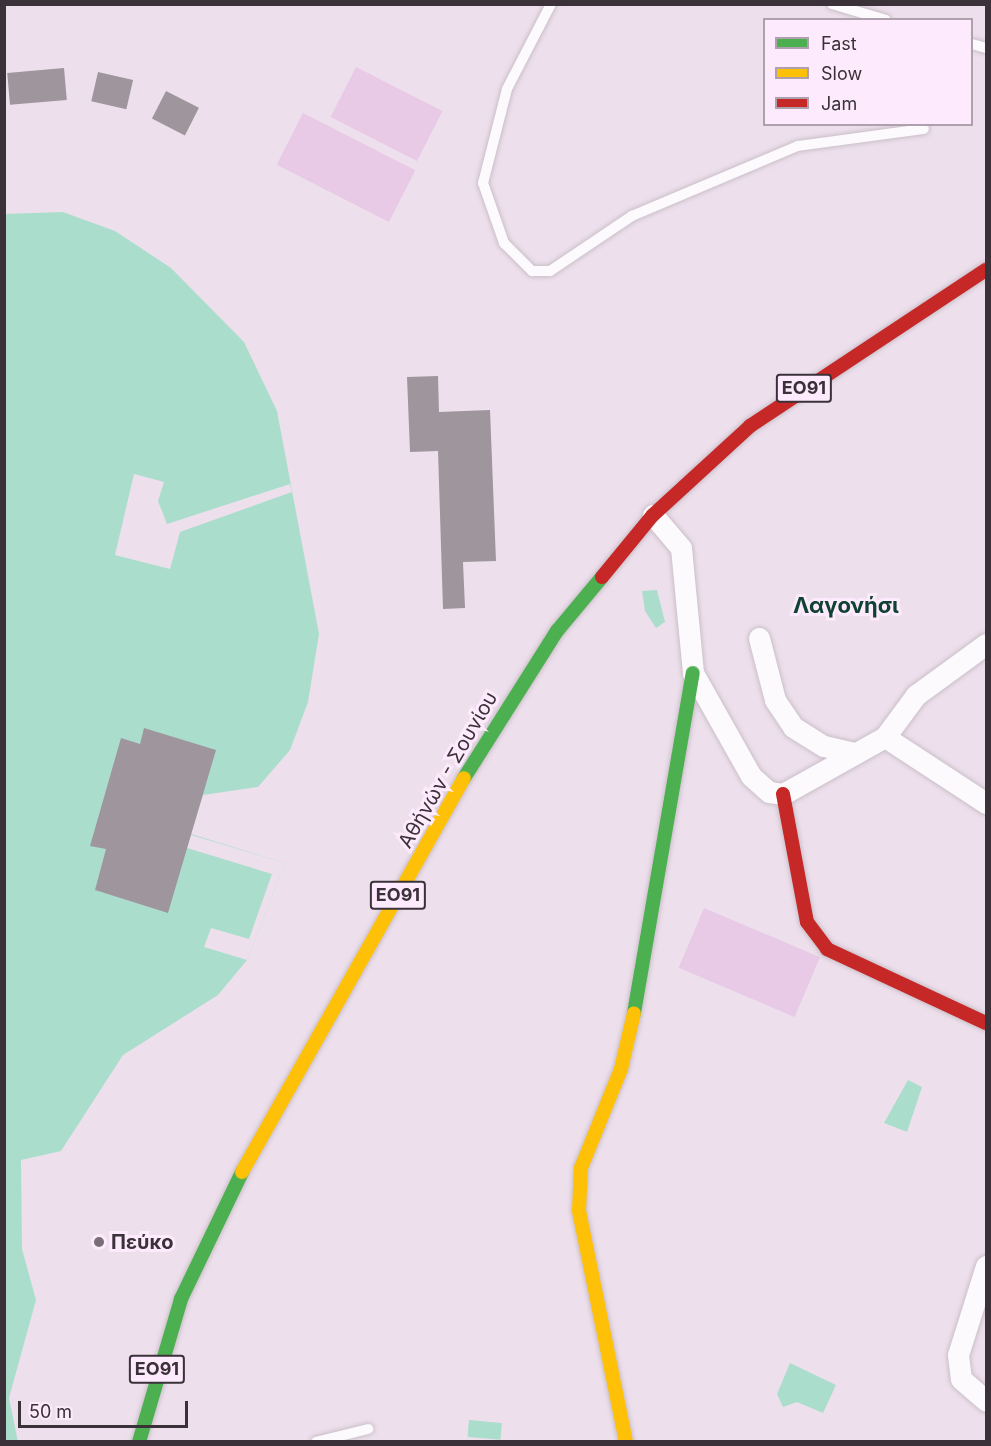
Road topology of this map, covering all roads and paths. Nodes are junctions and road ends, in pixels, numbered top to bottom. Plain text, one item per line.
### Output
1 (551, 4) edge
2 (832, 4) edge
3 (879, 18) edge
4 (924, 129) dead end
5 (987, 270) edge
6 (653, 515) junction
7 (759, 638) dead end
8 (987, 644) edge
9 (693, 673) junction
10 (885, 737) junction
11 (855, 753) junction
12 (783, 794) junction
13 (987, 803) edge
14 (987, 1023) edge
15 (987, 1266) edge
16 (987, 1401) edge
17 (368, 1429) dead end
18 (139, 1442) edge
19 (316, 1442) edge
20 (626, 1442) edge

1 - 4 lane
2 - 3 lane
5 - 6 main road, Αθήνών - Σουνίου / ΕΟ91
6 - 9 street
6 - 18 main road, Αθήνών - Σουνίου / ΕΟ91
7 - 11 street
8 - 10 street
9 - 12 street
9 - 20 main road
10 - 11 street
10 - 13 street
11 - 12 street
12 - 14 main road
15 - 16 street
17 - 19 lane

